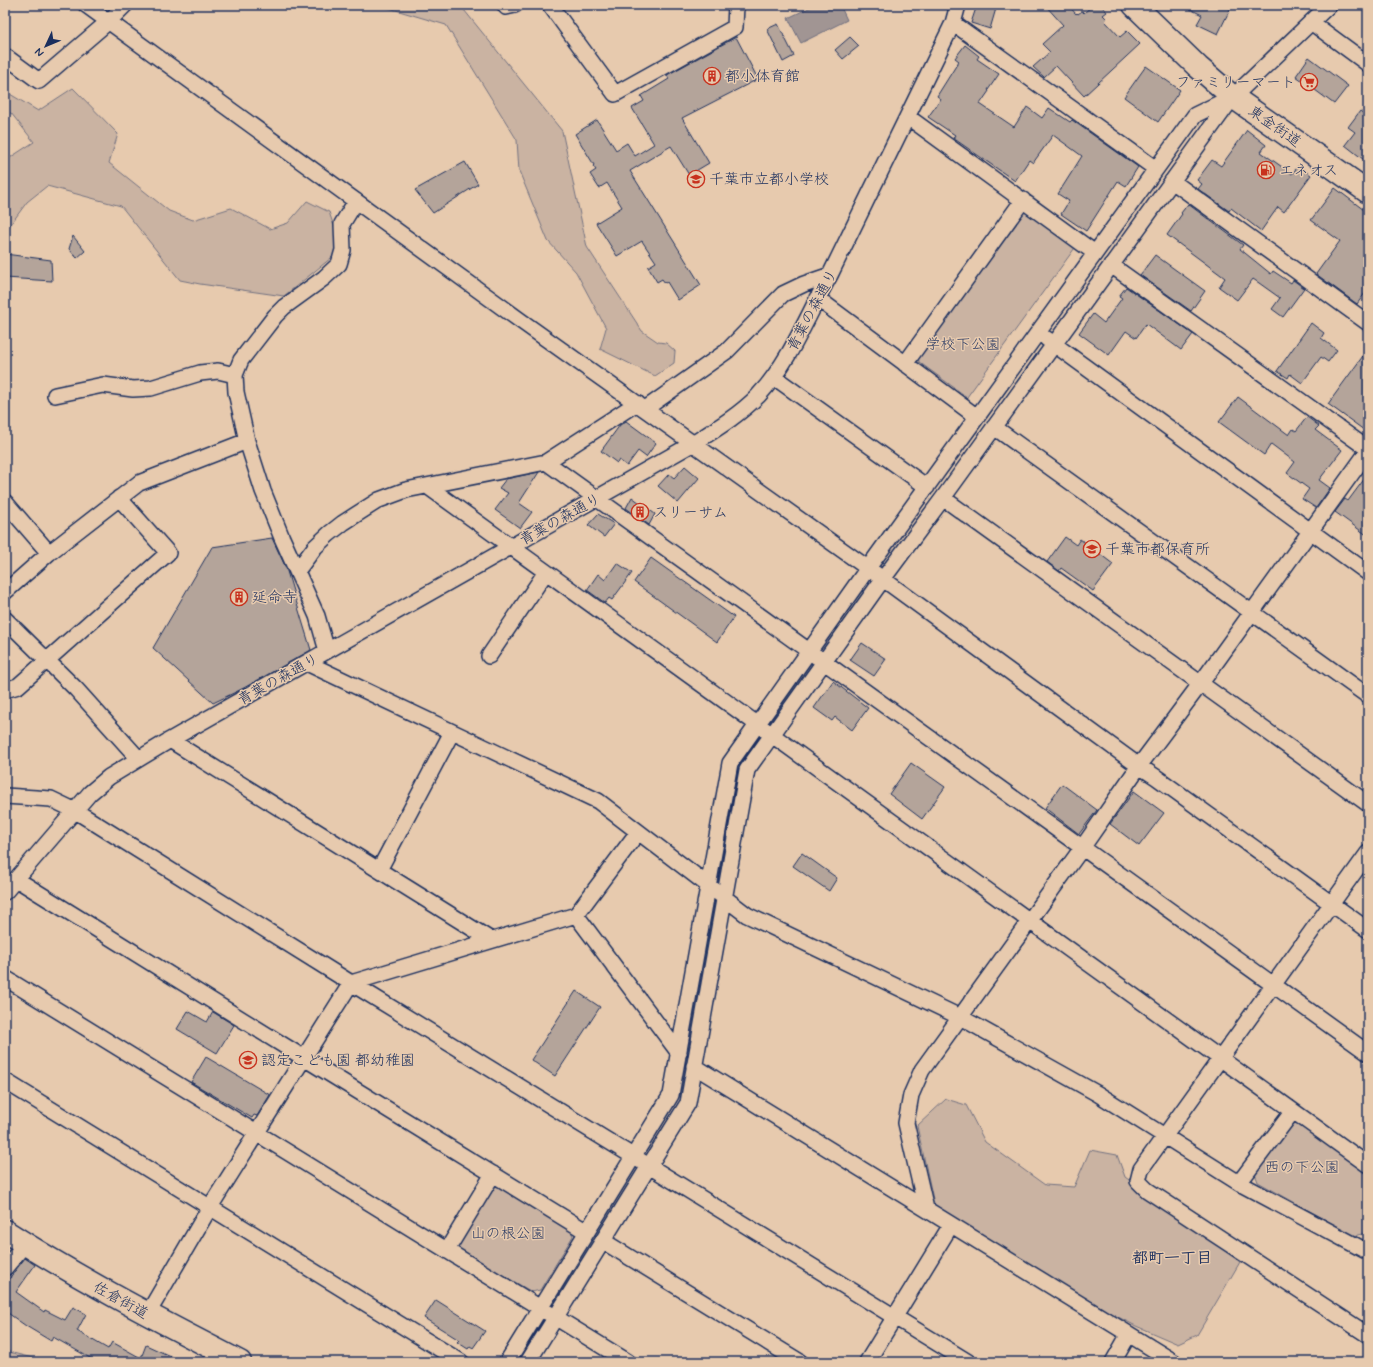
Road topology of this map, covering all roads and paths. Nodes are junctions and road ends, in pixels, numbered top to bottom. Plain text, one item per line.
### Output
1 (86, 5) edge
2 (125, 5) edge
3 (505, 5) edge
4 (515, 5) edge
5 (550, 5) edge
6 (736, 5) edge
7 (958, 5) edge
8 (1134, 5) edge
9 (1329, 5) edge
10 (109, 21) junction
11 (1311, 22) junction
12 (953, 23) junction
13 (5, 56) edge
14 (1368, 64) edge
15 (1233, 97) junction
16 (908, 117) junction
17 (1156, 169) junction
18 (1172, 181) junction
19 (1368, 192) edge
20 (1023, 200) junction
21 (356, 201) junction
22 (1095, 253) junction
23 (1111, 265) junction
24 (830, 276) junction
25 (817, 298) junction
26 (1368, 323) edge
27 (1038, 332) junction
28 (1054, 344) junction
29 (905, 364) junction
30 (235, 375) junction
31 (774, 377) junction
32 (55, 395) dead end
33 (641, 406) junction
34 (977, 417) junction
35 (994, 427) junction
36 (247, 440) junction
37 (694, 443) junction
38 (1368, 450) edge
39 (546, 462) junction
40 (427, 486) junction
41 (926, 487) junction
42 (118, 498) junction
43 (943, 498) junction
44 (597, 499) junction
45 (5, 502) edge
46 (1311, 532) junction
47 (511, 547) junction
48 (49, 553) junction
49 (868, 568) junction
50 (297, 571) junction
51 (546, 572) junction
52 (1368, 573) edge
53 (883, 579) junction
54 (5, 592) edge
55 (1252, 613) junction
56 (5, 620) edge
57 (328, 651) junction
58 (810, 652) junction
59 (489, 656) dead end
60 (48, 660) junction
61 (824, 662) junction
62 (307, 663) junction
63 (1201, 683) junction
64 (5, 690) edge
65 (1368, 696) edge
66 (758, 725) junction
67 (452, 732) junction
68 (772, 735) junction
69 (170, 740) junction
70 (138, 758) junction
71 (1139, 766) junction
72 (5, 796) edge
73 (1368, 804) edge
74 (74, 810) junction
75 (638, 832) junction
76 (1082, 848) junction
77 (1368, 853) edge
78 (379, 870) junction
79 (16, 879) junction
80 (708, 886) junction
81 (5, 892) edge
82 (724, 897) junction
83 (1332, 904) junction
84 (576, 915) junction
85 (1030, 921) junction
86 (1368, 930) edge
87 (491, 940) junction
88 (5, 978) edge
89 (351, 983) junction
90 (1273, 985) junction
91 (960, 1017) junction
92 (679, 1053) junction
93 (1368, 1053) edge
94 (304, 1058) junction
95 (1220, 1059) junction
96 (694, 1066) junction
97 (5, 1081) edge
98 (1293, 1111) junction
99 (257, 1133) junction
100 (1164, 1136) junction
101 (634, 1156) junction
102 (1368, 1165) edge
103 (649, 1166) junction
104 (493, 1174) junction
105 (1238, 1183) junction
106 (210, 1208) junction
107 (926, 1209) junction
108 (952, 1225) junction
109 (5, 1231) edge
110 (587, 1232) junction
111 (603, 1241) junction
112 (25, 1244) junction
113 (447, 1250) junction
114 (1368, 1252) edge
115 (5, 1268) edge
116 (541, 1308) junction
117 (147, 1315) junction
118 (556, 1317) junction
119 (895, 1317) junction
120 (1129, 1334) junction
121 (1368, 1335) edge
122 (240, 1362) edge
123 (461, 1362) edge
124 (508, 1362) edge
125 (528, 1362) edge
126 (628, 1362) edge
127 (800, 1362) edge
128 (867, 1362) edge
129 (968, 1362) edge
130 (1113, 1362) edge
131 (1174, 1362) edge

1 - 10 street
2 - 10 street
3 - 4 street
5 - 6 street
7 - 12 street, 青葉の森通り
8 - 15 highway, 東金街道
9 - 11 street
10 - 13 street
10 - 21 street
11 - 14 street
11 - 15 street
12 - 16 street, 青葉の森通り
12 - 17 street
15 - 17 street
15 - 18 street
15 - 19 highway, 東金街道
16 - 20 street
16 - 24 street, 青葉の森通り
17 - 22 street
18 - 23 street
18 - 26 street
20 - 22 street
20 - 29 street
21 - 30 street
21 - 33 street
22 - 27 street
23 - 28 street
23 - 38 street
24 - 25 street, 青葉の森通り
24 - 33 street
25 - 29 street
25 - 31 street, 青葉の森通り
27 - 28 street
27 - 34 street
28 - 35 street
28 - 46 street
29 - 34 street
30 - 32 street
30 - 36 street
31 - 37 street, 青葉の森通り
31 - 41 street
33 - 37 street
33 - 39 street
34 - 41 street
35 - 43 street
35 - 55 street
36 - 42 street
36 - 50 street
37 - 44 street, 青葉の森通り
37 - 49 street
38 - 46 street
39 - 40 street
39 - 44 street
40 - 47 street
40 - 50 street
41 - 49 street
42 - 48 street
42 - 60 street
43 - 53 street
43 - 63 street
44 - 47 street, 青葉の森通り
44 - 58 street
45 - 48 street
46 - 52 street
46 - 55 street
47 - 51 street
47 - 57 street, 青葉の森通り
48 - 54 street
49 - 53 street
49 - 58 street
50 - 57 street
51 - 59 street
51 - 66 street
53 - 61 street
53 - 71 street
55 - 63 street
55 - 65 street
56 - 60 street
57 - 62 street, 青葉の森通り
58 - 61 street
58 - 66 street
60 - 64 street
60 - 70 street
61 - 68 street
61 - 76 street
62 - 67 street
62 - 69 street, 青葉の森通り
63 - 71 street
63 - 73 street
66 - 68 street
66 - 80 street
67 - 75 street
67 - 78 street
68 - 82 street
68 - 85 street
69 - 70 street, 青葉の森通り
69 - 78 street
70 - 74 street, 青葉の森通り
71 - 76 street
71 - 83 street
72 - 74 street
74 - 79 street, 青葉の森通り
74 - 89 street
75 - 80 street
75 - 84 street
76 - 85 street
76 - 90 street
77 - 83 street
78 - 87 street
79 - 81 street, 青葉の森通り
79 - 94 street
80 - 82 street
80 - 92 street
82 - 91 street
82 - 96 street
83 - 86 street
83 - 90 street
84 - 87 street
84 - 92 street
85 - 91 street
85 - 95 street
87 - 89 street
88 - 99 street
89 - 94 street
89 - 101 street
90 - 93 street
90 - 95 street
91 - 100 street
91 - 107 street
92 - 101 street
94 - 99 street
94 - 104 street
95 - 98 street
95 - 100 street
96 - 103 street
96 - 107 street
97 - 106 street
98 - 102 street
98 - 105 street
99 - 106 street
99 - 113 street
100 - 105 street
100 - 121 street
101 - 103 street
101 - 110 street
103 - 111 street
103 - 119 street
104 - 110 street
104 - 113 street
105 - 114 street
106 - 117 street
106 - 123 street
107 - 108 street
108 - 119 street
108 - 120 street
109 - 112 highway, 佐倉街道
110 - 116 street
111 - 118 street
111 - 127 street
112 - 115 street
112 - 117 highway, 佐倉街道
113 - 116 street
116 - 118 street
116 - 124 street
117 - 122 highway, 佐倉街道
118 - 125 street
118 - 126 street
119 - 128 street
119 - 129 street
120 - 130 street
120 - 131 street

